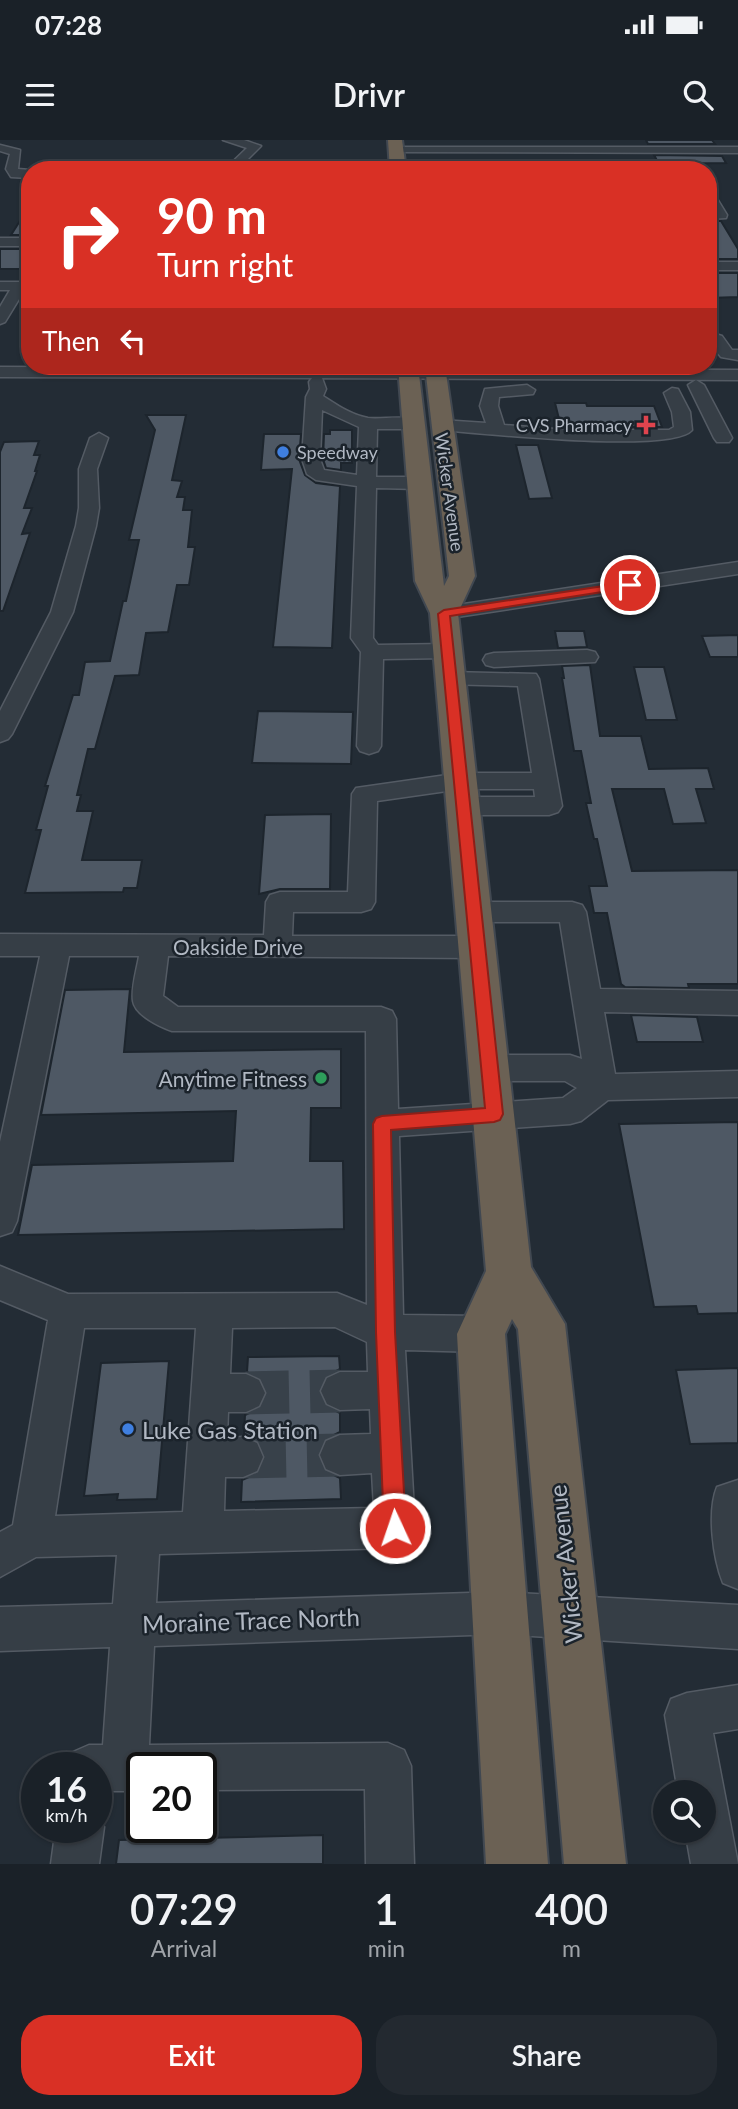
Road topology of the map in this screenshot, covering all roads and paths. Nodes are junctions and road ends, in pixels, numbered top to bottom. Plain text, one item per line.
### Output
1 (229, 140) edge
2 (602, 140) edge
3 (395, 145) edge
4 (462, 145) edge
5 (0, 148) edge
6 (556, 148) edge
7 (738, 150) edge
8 (505, 155) junction
9 (239, 161) edge
10 (457, 161) edge
11 (21, 174) edge
12 (0, 242) edge
13 (21, 242) edge
14 (717, 266) edge
15 (738, 266) edge
16 (0, 272) edge
17 (21, 273) edge
18 (717, 280) edge
19 (738, 280) edge
20 (0, 286) edge
21 (2, 311) edge
22 (717, 340) edge
23 (738, 355) edge
24 (0, 373) edge
25 (21, 373) edge
26 (317, 375) edge
27 (408, 375) edge
28 (437, 375) edge
29 (455, 375) edge
30 (692, 375) edge
31 (738, 375) edge
32 (672, 393) junction
33 (653, 394) dead end
34 (532, 395) edge
35 (314, 397) junction
36 (413, 424) junction
37 (368, 425) junction
38 (497, 431) junction
39 (443, 433) junction
40 (99, 438) dead end
41 (723, 438) dead end
42 (368, 482) junction
43 (420, 483) junction
44 (738, 568) edge
45 (444, 614) junction
46 (372, 652) junction
47 (587, 657) dead end
48 (449, 664) junction
49 (0, 734) edge
50 (369, 746) dead end
51 (462, 794) junction
52 (475, 930) junction
53 (0, 945) edge
54 (57, 945) junction
55 (155, 946) junction
56 (277, 946) junction
57 (587, 1000) junction
58 (738, 1003) edge
59 (489, 1068) junction
60 (738, 1084) edge
61 (602, 1087) junction
62 (494, 1114) junction
63 (382, 1124) junction
64 (0, 1221) edge
65 (509, 1272) junction
66 (0, 1283) edge
67 (215, 1310) junction
68 (68, 1311) junction
69 (385, 1332) junction
70 (481, 1334) junction
71 (388, 1390) junction
72 (340, 1391) tunnel mouth
73 (391, 1453) junction
74 (340, 1455) tunnel mouth
75 (738, 1500) edge
76 (202, 1533) junction
77 (139, 1534) junction
78 (16, 1547) edge
79 (738, 1568) edge
80 (501, 1613) junction
81 (570, 1617) junction
82 (135, 1624) junction
83 (738, 1626) edge
84 (0, 1629) edge
85 (738, 1707) edge
86 (110, 1752) edge
87 (112, 1767) edge
88 (700, 1780) edge
89 (78, 1843) edge
90 (711, 1843) edge
91 (75, 1864) edge
92 (390, 1864) edge
93 (517, 1864) edge
94 (595, 1864) edge
95 (715, 1864) edge

1 - 9 street
2 - 6 street
3 - 4 street
4 - 8 street
5 - 11 street
6 - 7 street
6 - 8 street
8 - 10 street
12 - 13 street
14 - 15 street
16 - 17 street
18 - 19 street
20 - 21 street
22 - 23 street
24 - 25 street
26 - 35 street
27 - 36 highway, Wicker Avenue
28 - 39 highway, Wicker Avenue
29 - 34 street
30 - 31 street
30 - 32 street
30 - 34 street
30 - 41 street
32 - 33 street
32 - 34 street
34 - 38 street
34 - 38 street
35 - 37 street
35 - 42 street
36 - 37 street
36 - 43 highway, Wicker Avenue
37 - 42 street
38 - 39 street
39 - 45 highway, Wicker Avenue
40 - 49 street
42 - 43 street
42 - 46 street
43 - 45 highway, Wicker Avenue
44 - 45 street
45 - 48 highway, Wicker Avenue
46 - 48 street
46 - 50 street
47 - 48 street
48 - 51 highway, Wicker Avenue
48 - 51 street
51 - 52 highway, Wicker Avenue
51 - 56 street
52 - 56 street, Oakside Drive
52 - 57 street, Oakside Drive
52 - 59 highway, Wicker Avenue
53 - 54 street, Oakside Drive
54 - 55 street, Oakside Drive
54 - 64 street
55 - 56 street, Oakside Drive
55 - 63 street
57 - 58 street
57 - 61 street
59 - 61 street
59 - 62 highway, Wicker Avenue
60 - 61 street
61 - 62 street
62 - 63 street
62 - 65 highway, Wicker Avenue
63 - 69 street
65 - 70 highway, Wicker Avenue
65 - 81 highway, Wicker Avenue
66 - 68 street
67 - 68 street
67 - 69 street
67 - 76 street
68 - 78 street
69 - 70 street
69 - 71 street
70 - 80 highway, Wicker Avenue
71 - 72 street
71 - 73 street
73 - 74 street
73 - 76 street
75 - 79 street
76 - 77 street
77 - 78 street
77 - 82 street
80 - 81 street, Moraine Trace North
80 - 82 street, Moraine Trace North
80 - 93 highway, Wicker Avenue
81 - 83 street, Moraine Trace North
81 - 94 highway, Wicker Avenue
82 - 84 street, Moraine Trace North
82 - 86 street
85 - 88 street
87 - 92 street
89 - 91 street
90 - 95 street

